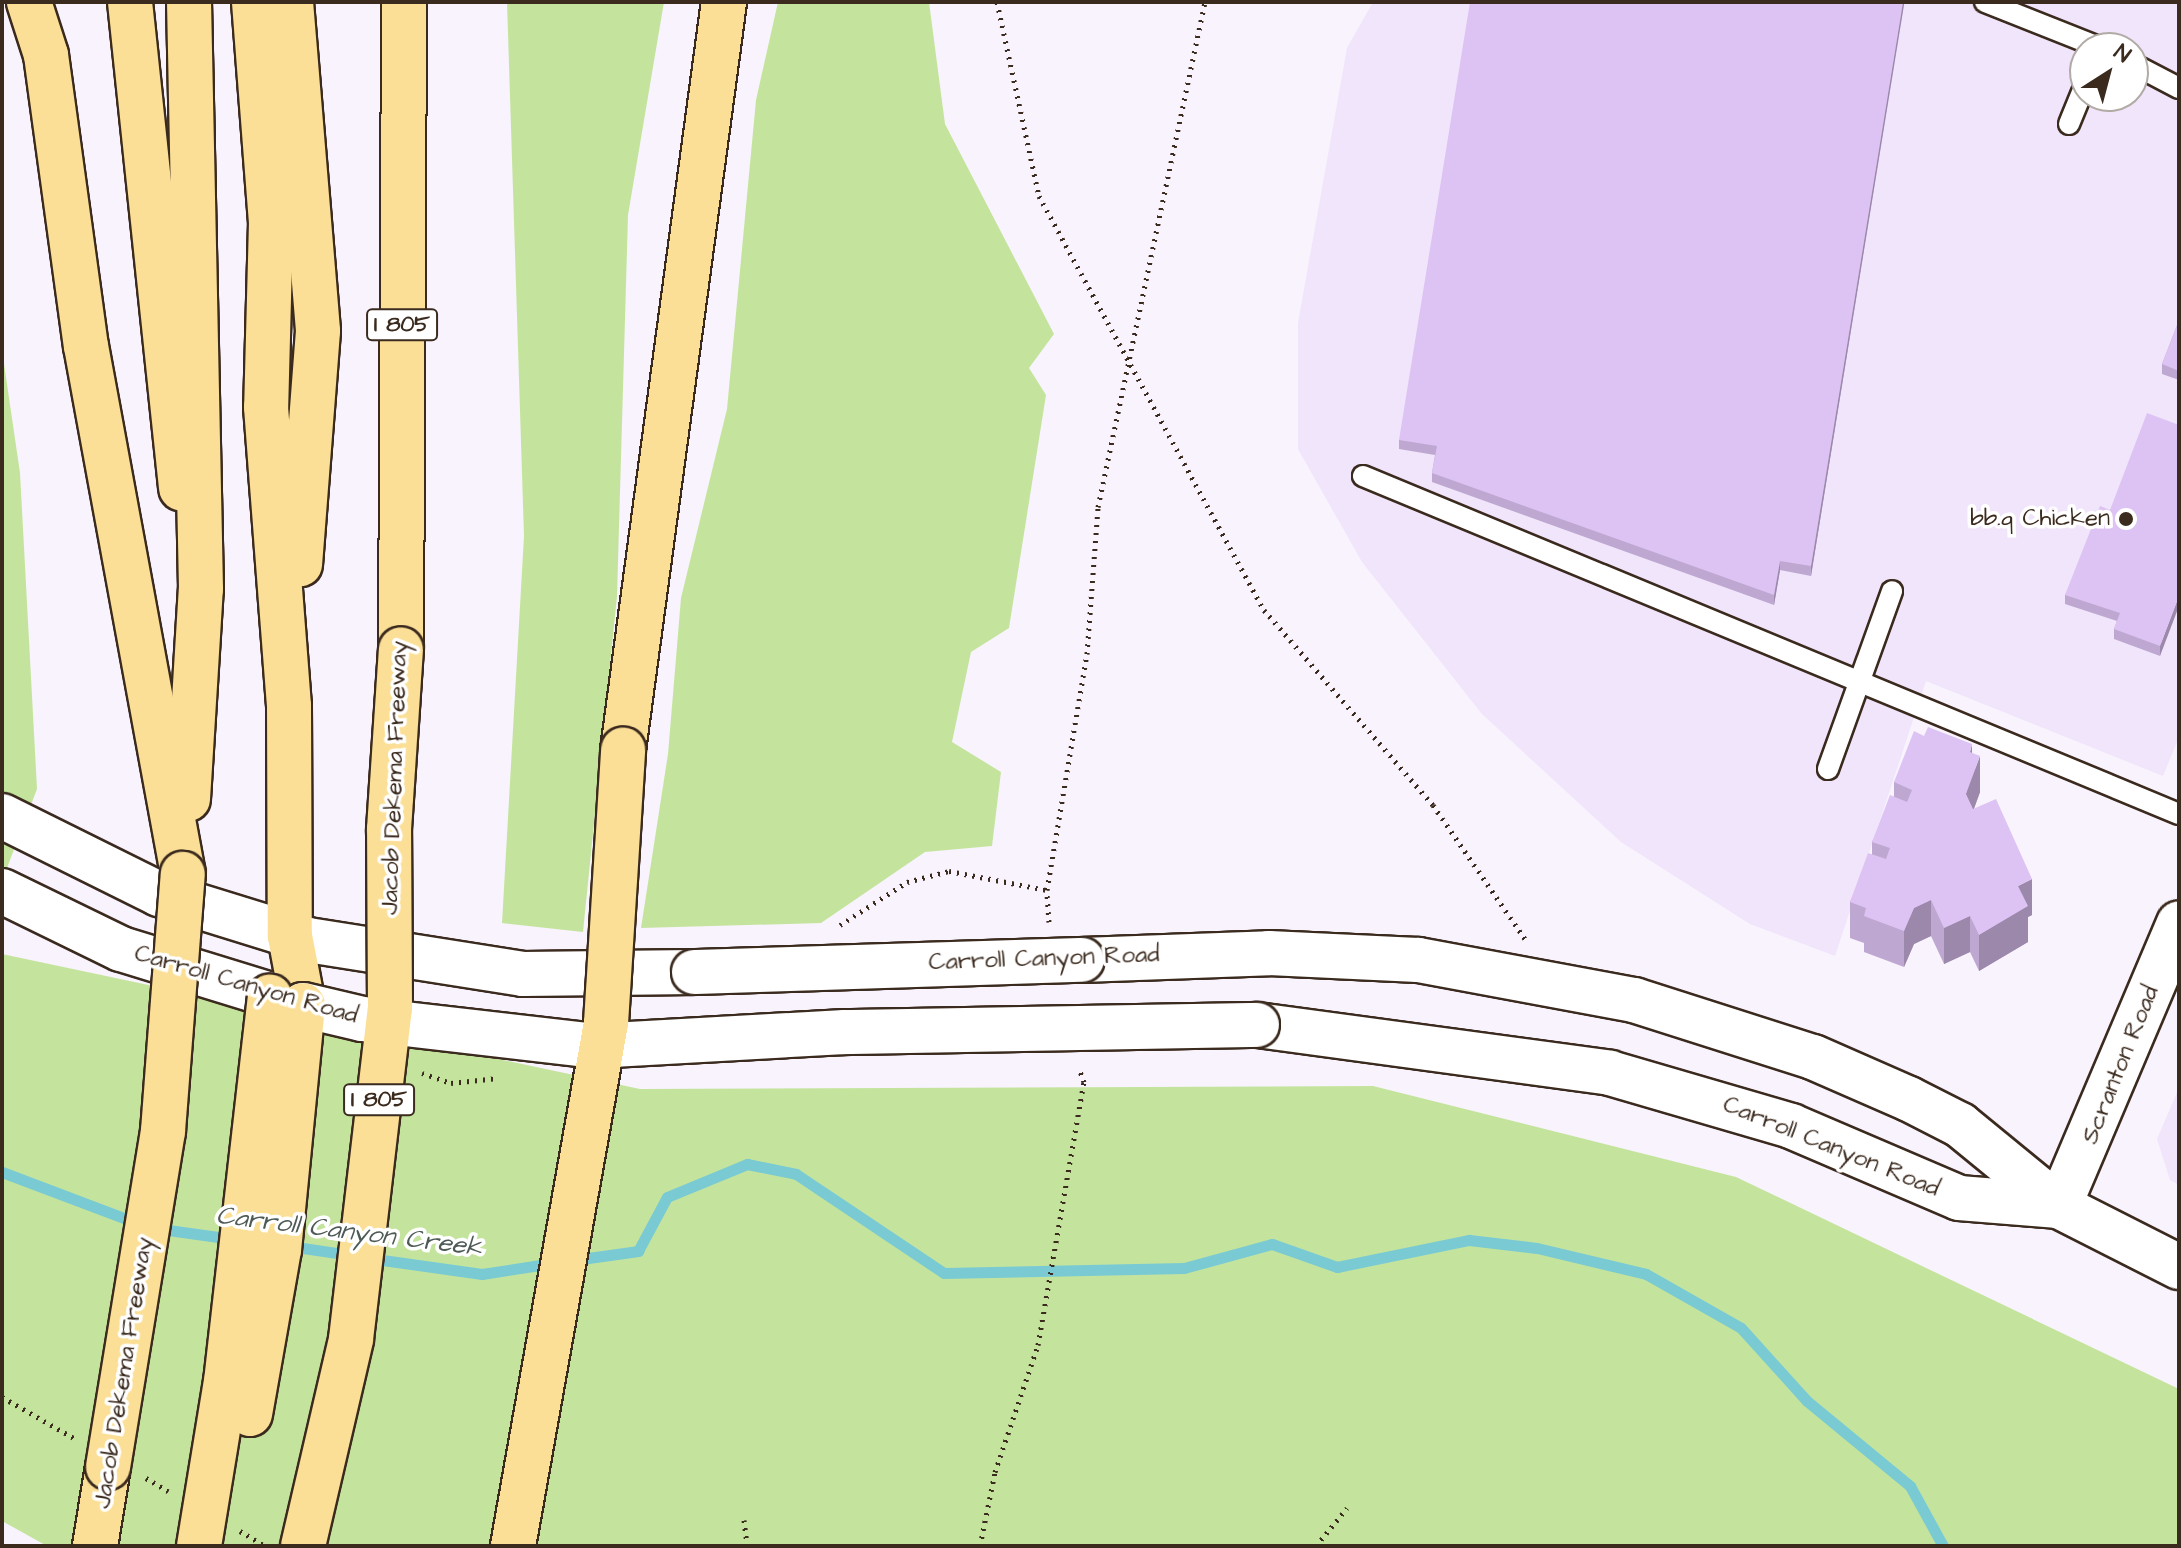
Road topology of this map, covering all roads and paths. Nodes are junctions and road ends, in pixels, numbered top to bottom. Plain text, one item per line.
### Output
1 (29, 2) edge
2 (130, 2) edge
3 (189, 2) edge
4 (254, 2) edge
5 (291, 2) edge
6 (404, 2) edge
7 (724, 2) edge
8 (997, 2) edge
9 (1205, 2) edge
10 (1985, 2) edge
11 (2069, 35) edge
12 (2149, 72) edge
13 (2179, 88) edge
14 (2074, 112) edge
15 (2069, 124) dead end
16 (1129, 360) junction
17 (1363, 476) dead end
18 (201, 589) junction
19 (1892, 591) dead end
20 (1860, 681) junction
21 (289, 706) junction
22 (1828, 769) dead end
23 (2179, 814) edge
24 (2, 816) edge
25 (183, 874) junction
26 (2, 891) edge
27 (2179, 923) edge
28 (1050, 934) dead end
29 (290, 936) junction
30 (1554, 983) junction
31 (286, 1001) junction
32 (1076, 1056) dead end
33 (2059, 1206) junction
34 (2179, 1267) edge
35 (1347, 1508) dead end
36 (744, 1520) dead end
37 (95, 1546) edge
38 (199, 1546) edge
39 (226, 1546) edge
40 (303, 1546) edge
41 (513, 1546) edge
42 (747, 1546) edge
43 (980, 1546) edge
44 (1316, 1546) edge

1 - 25 highway
2 - 18 highway
3 - 18 highway, Jacob Dekema Freeway
4 - 21 highway
5 - 21 highway
6 - 40 highway, Jacob Dekema Freeway / I 805, bridge
7 - 41 highway, bridge
8 - 16 path
9 - 16 path
10 - 11 lane
12 - 13 lane
14 - 15 lane
16 - 28 path
16 - 30 path
17 - 20 lane
18 - 25 highway, Jacob Dekema Freeway
19 - 20 lane
20 - 22 lane
20 - 23 lane
21 - 29 highway
24 - 29 main road, Carroll Canyon Road
25 - 37 highway, Jacob Dekema Freeway, bridge
26 - 31 main road, Carroll Canyon Road
27 - 33 main road, Scranton Road
29 - 30 main road, Carroll Canyon Road, bridge
29 - 31 highway
30 - 33 main road, Carroll Canyon Road
31 - 33 main road, Carroll Canyon Road, bridge
31 - 38 highway, bridge
31 - 39 highway, bridge
32 - 43 path
33 - 34 main road, Carroll Canyon Road
35 - 44 path
36 - 42 path

